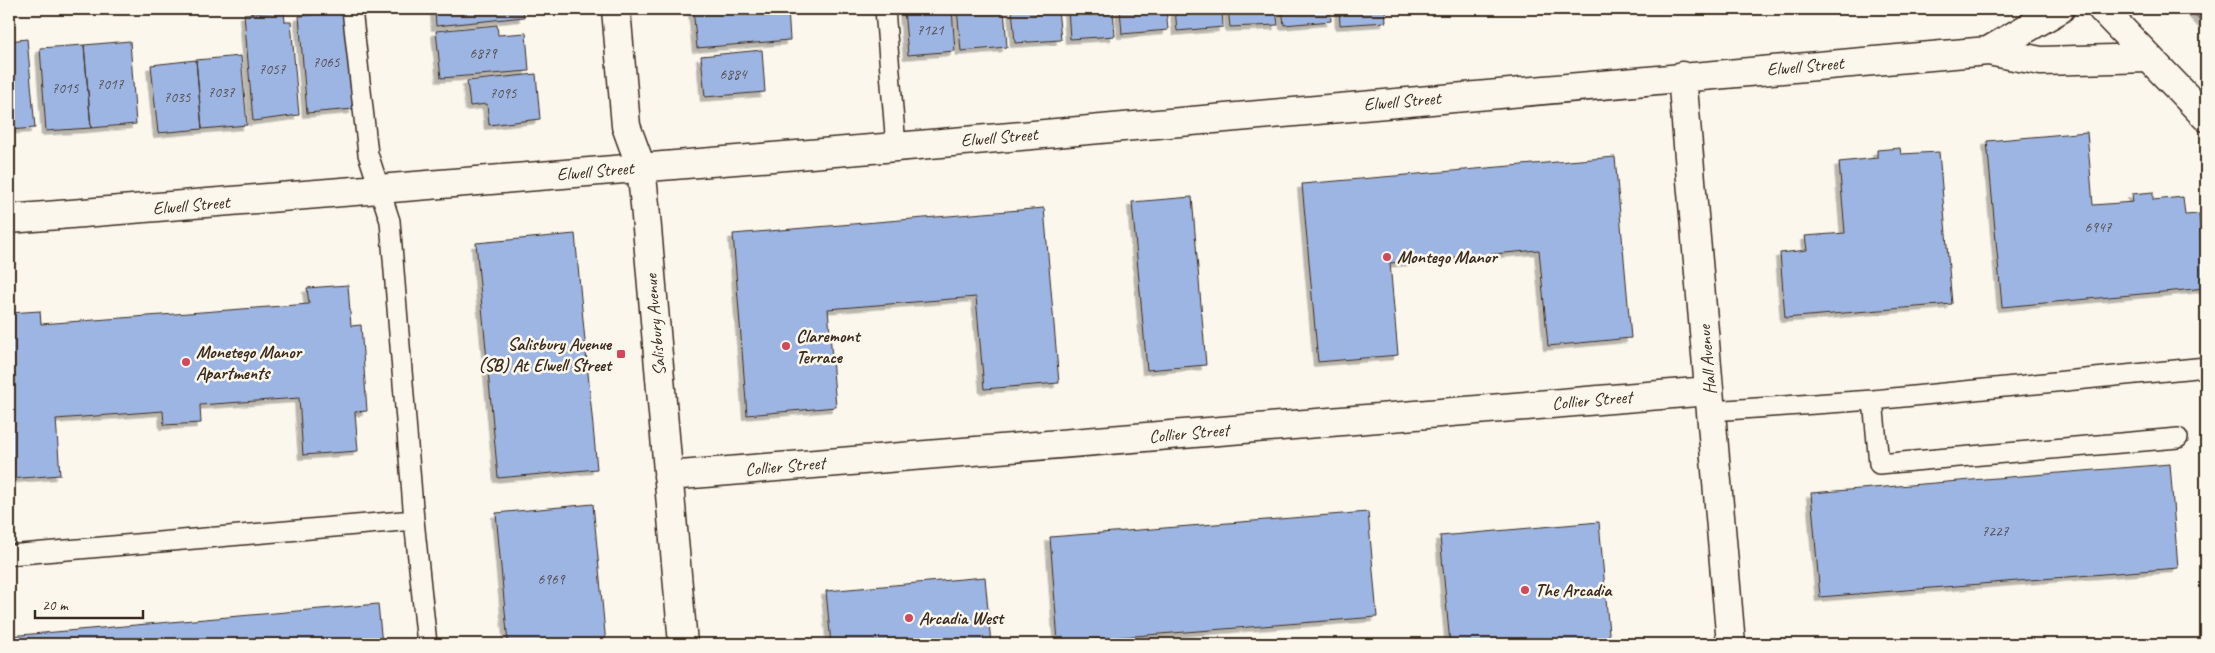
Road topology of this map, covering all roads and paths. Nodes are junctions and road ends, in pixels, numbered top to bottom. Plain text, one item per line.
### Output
1 (352, 9) edge
2 (616, 9) edge
3 (885, 9) edge
4 (2060, 9) edge
5 (2102, 9) edge
6 (1988, 50) junction
7 (2148, 58) junction
8 (1682, 76) junction
9 (2206, 117) edge
10 (896, 147) junction
11 (640, 167) junction
12 (380, 189) junction
13 (9, 219) edge
14 (2206, 367) edge
15 (1873, 400) junction
16 (1710, 401) junction
17 (2178, 438) dead end
18 (668, 476) junction
19 (414, 520) junction
20 (9, 555) edge
21 (427, 644) edge
22 (684, 644) edge
23 (1731, 644) edge

1 - 12 lane
2 - 11 street, Salisbury Avenue
3 - 10 lane
4 - 6 street, Elwell Street
5 - 7 street
6 - 7 street, Elwell Street
6 - 8 street, Elwell Street
7 - 9 street
8 - 10 street, Elwell Street
8 - 16 street, Hall Avenue
10 - 11 street, Elwell Street
11 - 12 street, Elwell Street
11 - 18 street, Salisbury Avenue
12 - 13 street, Elwell Street
12 - 19 lane
14 - 15 lane
15 - 16 lane
15 - 17 lane
16 - 18 street, Collier Street
16 - 23 street, Hall Avenue
18 - 22 street, Salisbury Avenue
19 - 20 lane
19 - 21 lane

